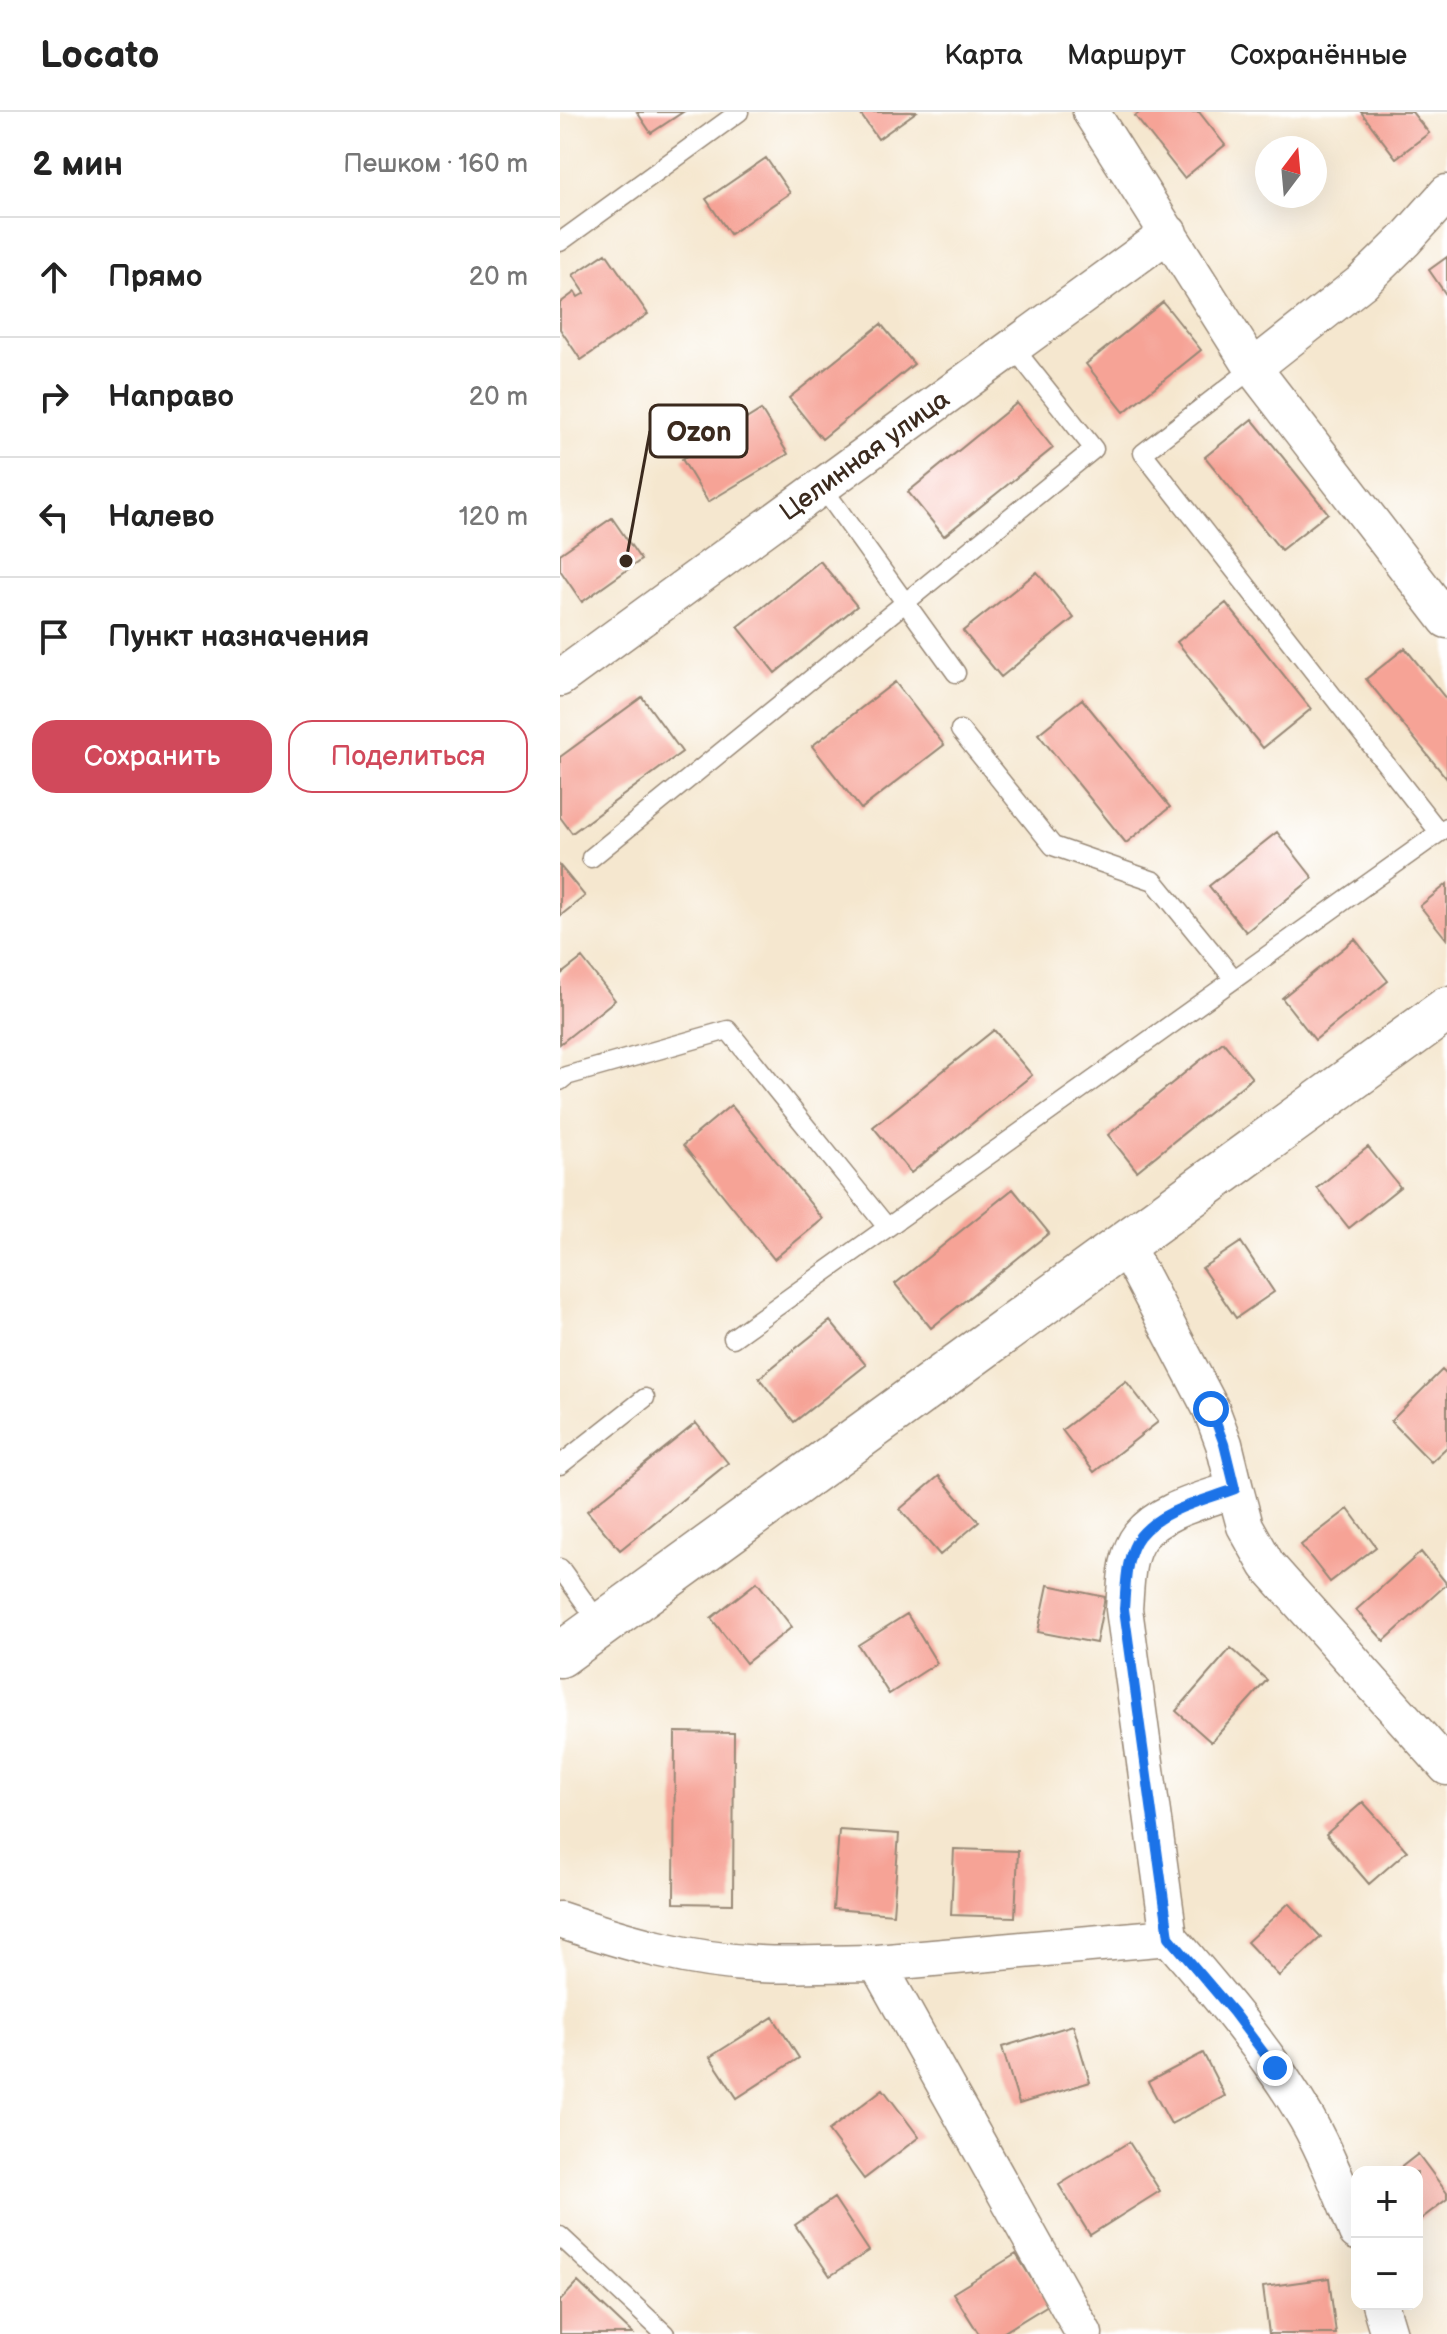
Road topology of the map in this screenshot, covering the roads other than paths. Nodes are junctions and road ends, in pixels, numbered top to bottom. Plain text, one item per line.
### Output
1 (739, 112) edge
2 (1091, 112) edge
3 (1447, 193) edge
4 (1169, 233) junction
5 (560, 242) edge
6 (1013, 347) junction
7 (1253, 368) junction
8 (822, 487) junction
9 (905, 602) junction
10 (1447, 620) edge
11 (956, 673) dead end
12 (560, 678) edge
13 (960, 730) dead end
14 (1443, 830) edge
15 (591, 858) dead end
16 (1234, 979) junction
17 (1447, 1009) edge
18 (560, 1081) edge
19 (887, 1227) junction
20 (1125, 1245) junction
21 (733, 1338) dead end
22 (645, 1398) dead end
23 (560, 1465) edge
24 (1235, 1489) junction
25 (560, 1568) edge
26 (601, 1625) junction
27 (560, 1655) edge
28 (1447, 1767) edge
29 (560, 1920) edge
30 (1169, 1937) junction
31 (877, 1963) junction
32 (1351, 2219) edge
33 (560, 2236) edge
34 (1382, 2310) edge
35 (665, 2334) edge
36 (1084, 2334) edge
37 (1389, 2334) edge

1 - 5 lane
2 - 4 street
3 - 7 street
4 - 6 street, Целинная улица
4 - 7 street
6 - 8 street, Целинная улица
6 - 9 lane
7 - 10 street
7 - 14 lane
8 - 9 lane
8 - 12 street, Целинная улица
9 - 11 lane
9 - 15 lane
13 - 16 lane
14 - 16 lane
16 - 19 lane
17 - 20 street
18 - 19 lane
19 - 21 lane
20 - 24 street
20 - 26 street
22 - 23 lane
24 - 28 street
24 - 30 street
25 - 26 lane
26 - 27 street
29 - 31 street
30 - 31 street
30 - 32 street
31 - 36 street
33 - 35 lane
34 - 37 street

